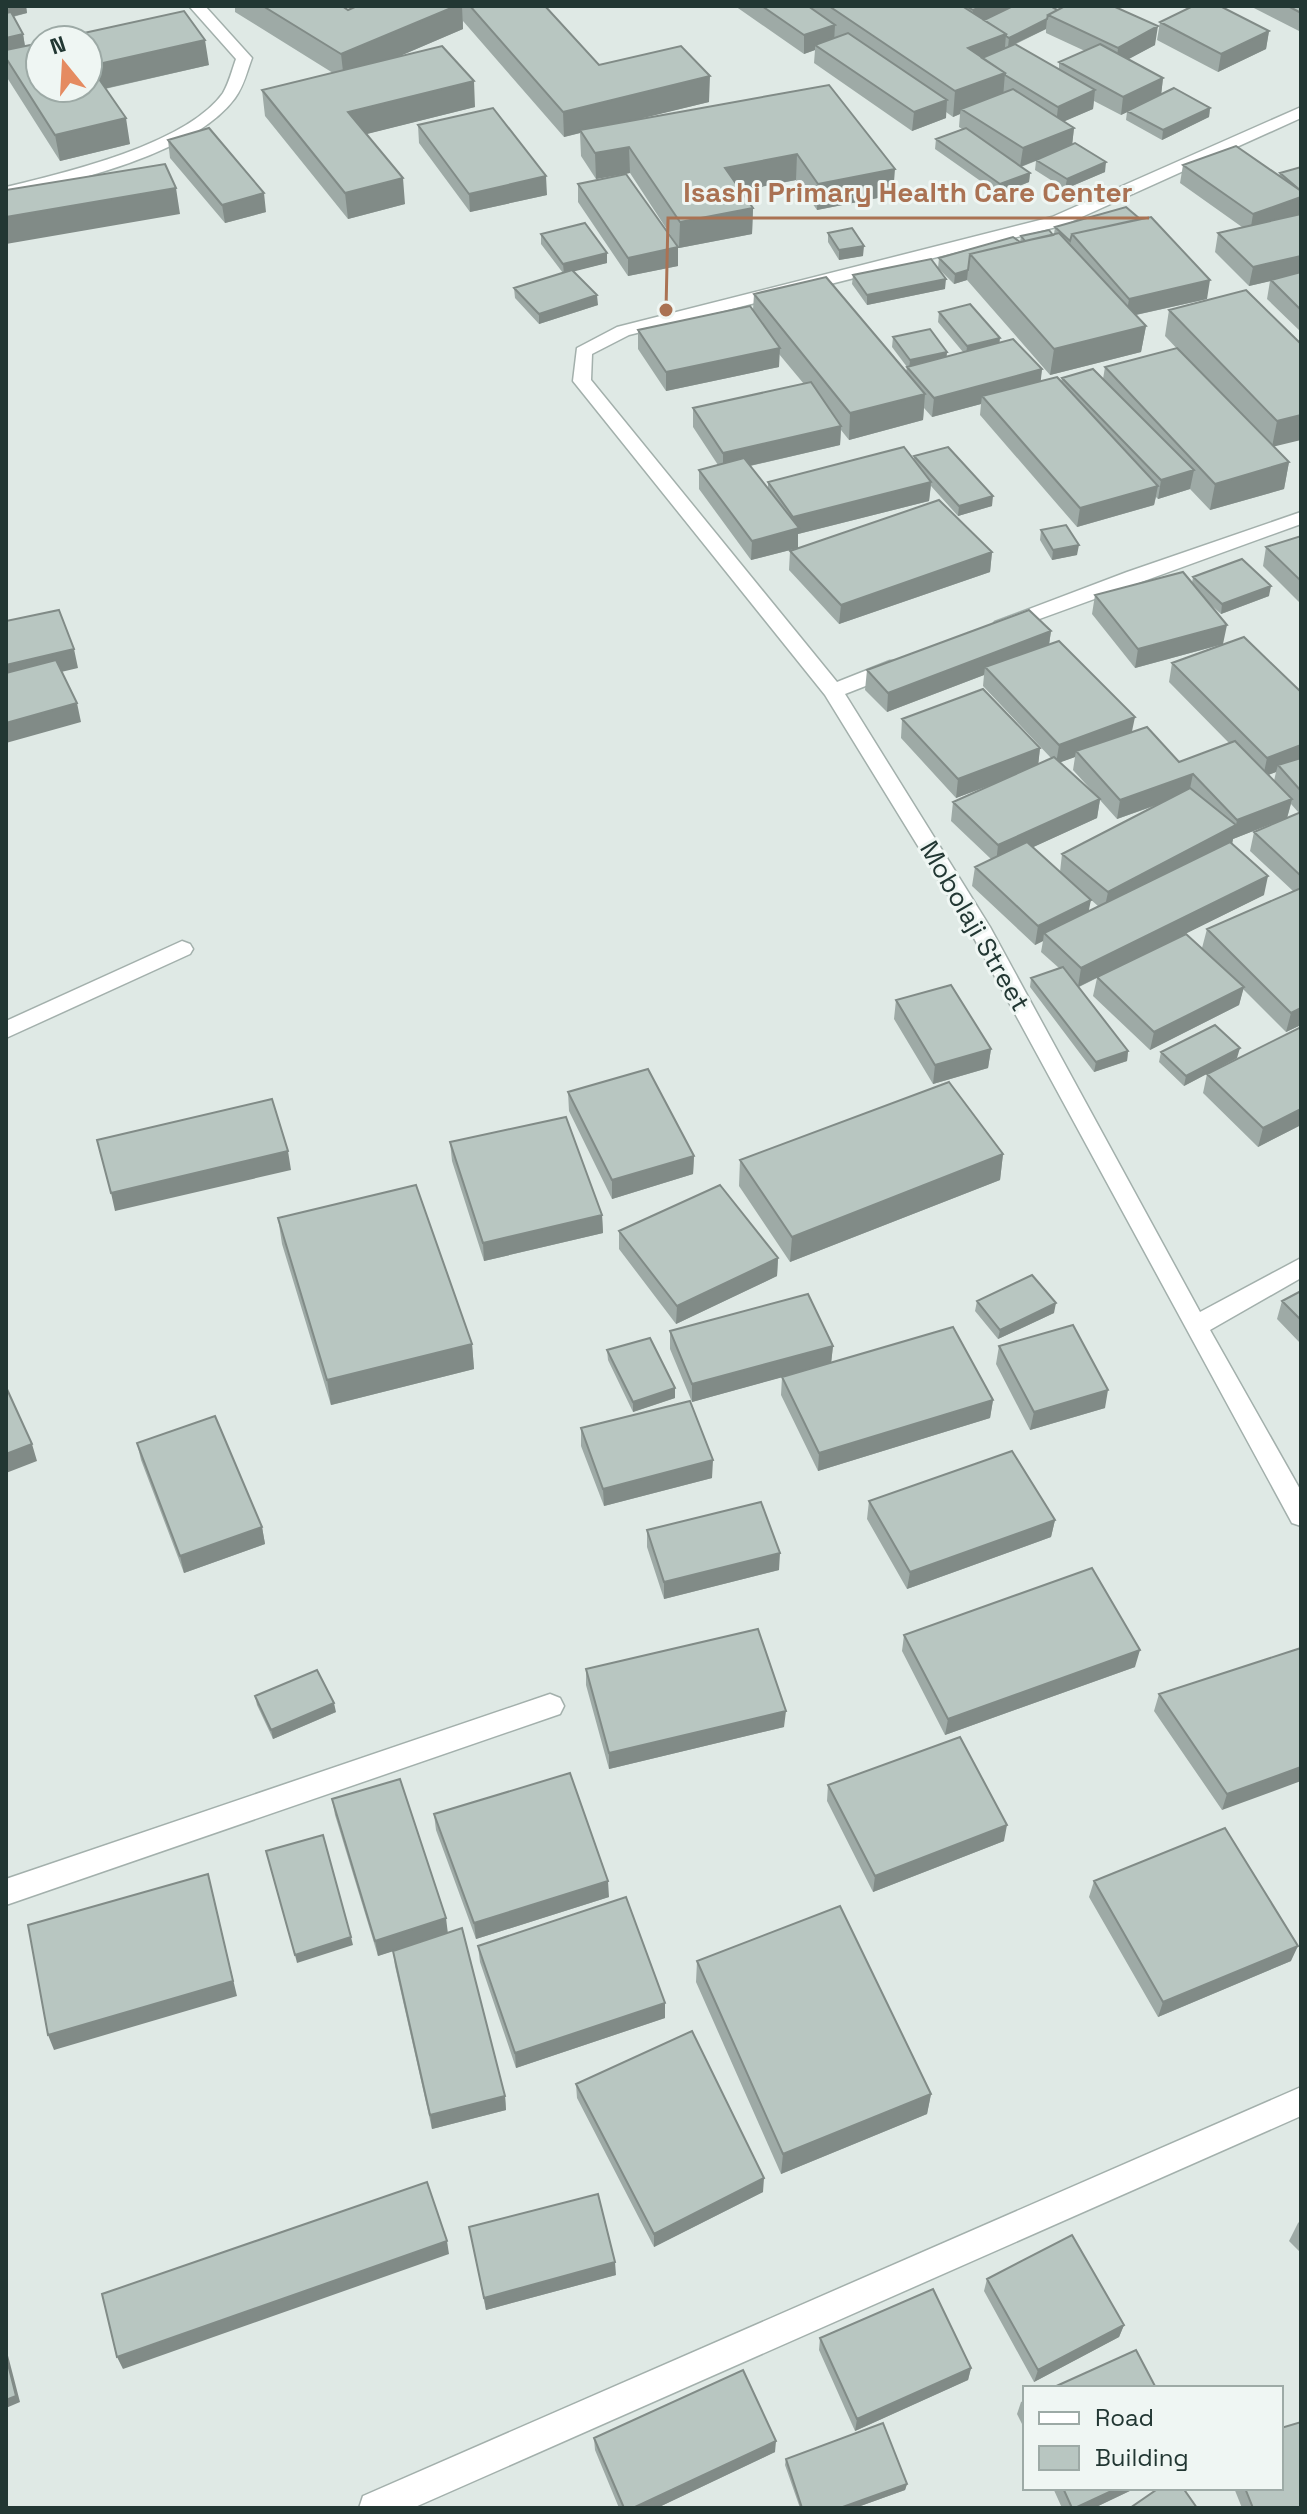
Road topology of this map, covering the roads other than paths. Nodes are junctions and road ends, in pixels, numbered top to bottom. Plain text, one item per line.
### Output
1 (197, 6) edge
2 (1301, 112) edge
3 (6, 192) edge
4 (1301, 518) edge
5 (976, 636) edge
6 (919, 658) edge
7 (833, 691) junction
8 (182, 949) dead end
9 (6, 1030) edge
10 (1301, 1267) edge
11 (1195, 1326) junction
12 (1301, 1515) edge
13 (550, 1706) dead end
14 (6, 1892) edge
15 (1301, 2101) edge
16 (375, 2508) edge

1 - 3 street
2 - 7 street, Mobolaji Street
4 - 5 street
6 - 7 street
7 - 11 street, Mobolaji Street
8 - 9 street
10 - 11 street
11 - 12 street, Mobolaji Street
13 - 14 street
15 - 16 street

